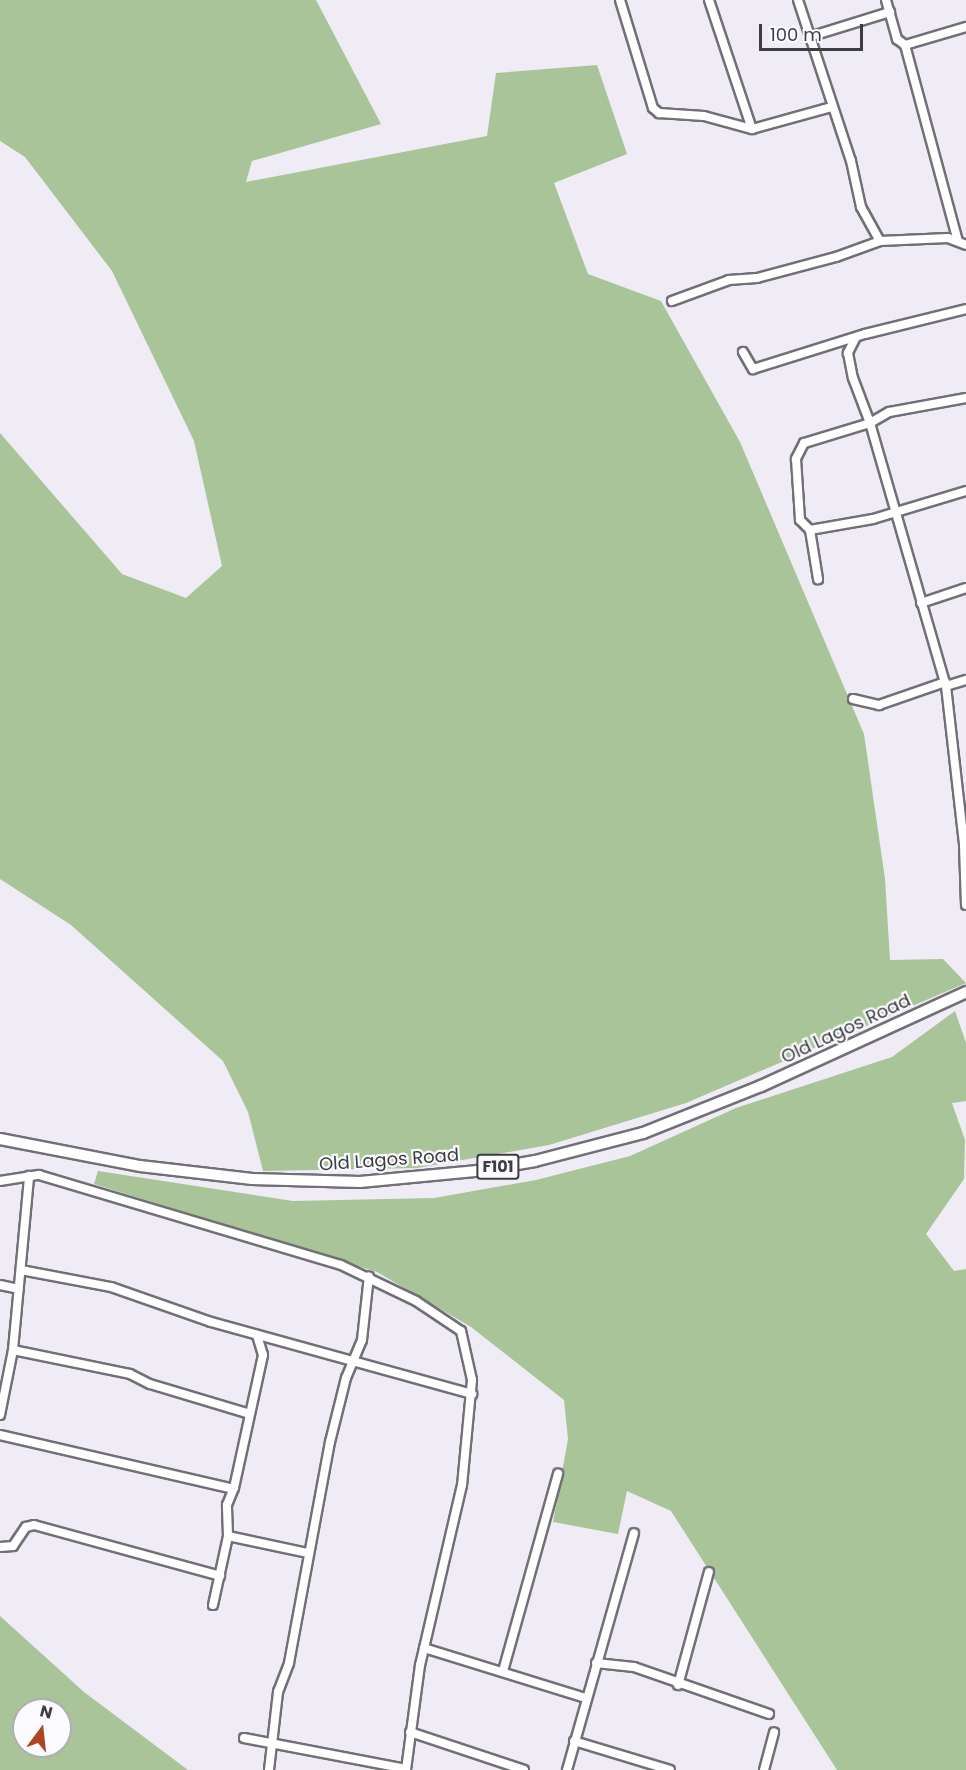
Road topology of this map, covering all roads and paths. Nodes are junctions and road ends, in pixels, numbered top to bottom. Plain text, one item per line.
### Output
1 (620, 0) edge
2 (709, 0) edge
3 (798, 0) edge
4 (886, 0) edge
5 (890, 12) junction
6 (966, 27) edge
7 (809, 38) junction
8 (905, 45) junction
9 (832, 107) junction
10 (752, 129) junction
11 (880, 241) junction
12 (962, 243) edge
13 (672, 302) dead end
14 (966, 309) edge
15 (855, 339) junction
16 (743, 352) dead end
17 (966, 398) edge
18 (870, 423) junction
19 (966, 491) edge
20 (895, 513) junction
21 (810, 530) junction
22 (818, 579) dead end
23 (966, 588) edge
24 (921, 603) junction
25 (966, 680) edge
26 (946, 684) junction
27 (853, 699) dead end
28 (965, 845) edge
29 (966, 905) edge
30 (966, 992) edge
31 (0, 1139) edge
32 (29, 1176) junction
33 (0, 1181) edge
34 (21, 1270) junction
35 (369, 1276) junction
36 (0, 1285) edge
37 (19, 1289) junction
38 (256, 1335) junction
39 (13, 1350) junction
40 (356, 1362) junction
41 (0, 1370) edge
42 (10, 1372) junction
43 (472, 1394) junction
44 (250, 1414) junction
45 (0, 1415) edge
46 (0, 1435) edge
47 (558, 1474) dead end
48 (233, 1489) junction
49 (634, 1533) dead end
50 (228, 1536) junction
51 (0, 1547) edge
52 (308, 1553) junction
53 (709, 1572) dead end
54 (220, 1576) junction
55 (213, 1605) dead end
56 (424, 1648) junction
57 (596, 1663) junction
58 (502, 1671) junction
59 (678, 1685) junction
60 (586, 1698) junction
61 (769, 1714) dead end
62 (410, 1732) junction
63 (774, 1732) dead end
64 (244, 1738) dead end
65 (574, 1740) junction
66 (274, 1743) junction
67 (269, 1770) edge
68 (406, 1770) edge
69 (524, 1770) edge
70 (567, 1770) edge
71 (670, 1770) edge
72 (764, 1770) edge

1 - 10 street
2 - 10 street
3 - 7 street
4 - 5 street
5 - 7 street
5 - 8 street
6 - 8 street
7 - 9 street
8 - 12 street
9 - 10 street
9 - 11 street
11 - 12 street
11 - 13 street
14 - 15 street
15 - 16 street
15 - 18 street
17 - 18 street
18 - 20 street
18 - 21 street
19 - 20 street
20 - 21 street
20 - 24 street
21 - 22 street
23 - 24 street
24 - 26 street
25 - 26 street
26 - 27 street
26 - 28 street
28 - 29 street
30 - 31 main road, Old Lagos Road / F101
32 - 33 street
32 - 34 street
32 - 35 street
34 - 37 street
34 - 38 street
35 - 40 street
35 - 43 street
36 - 37 street
37 - 39 street
38 - 40 street
38 - 44 street
39 - 42 street
39 - 44 street
40 - 43 street
40 - 52 street
41 - 42 street
42 - 45 street
43 - 56 street
44 - 48 street
46 - 48 street
47 - 58 street
48 - 50 street
49 - 57 street
50 - 52 street
50 - 54 street
51 - 54 street
52 - 66 street
53 - 59 street
54 - 55 street
56 - 58 street
56 - 62 street
57 - 59 street
57 - 60 street
58 - 60 street
59 - 61 street
60 - 65 street
62 - 68 street
62 - 69 street
63 - 72 street
64 - 66 street
65 - 70 street
65 - 71 street
66 - 67 street
66 - 68 street

